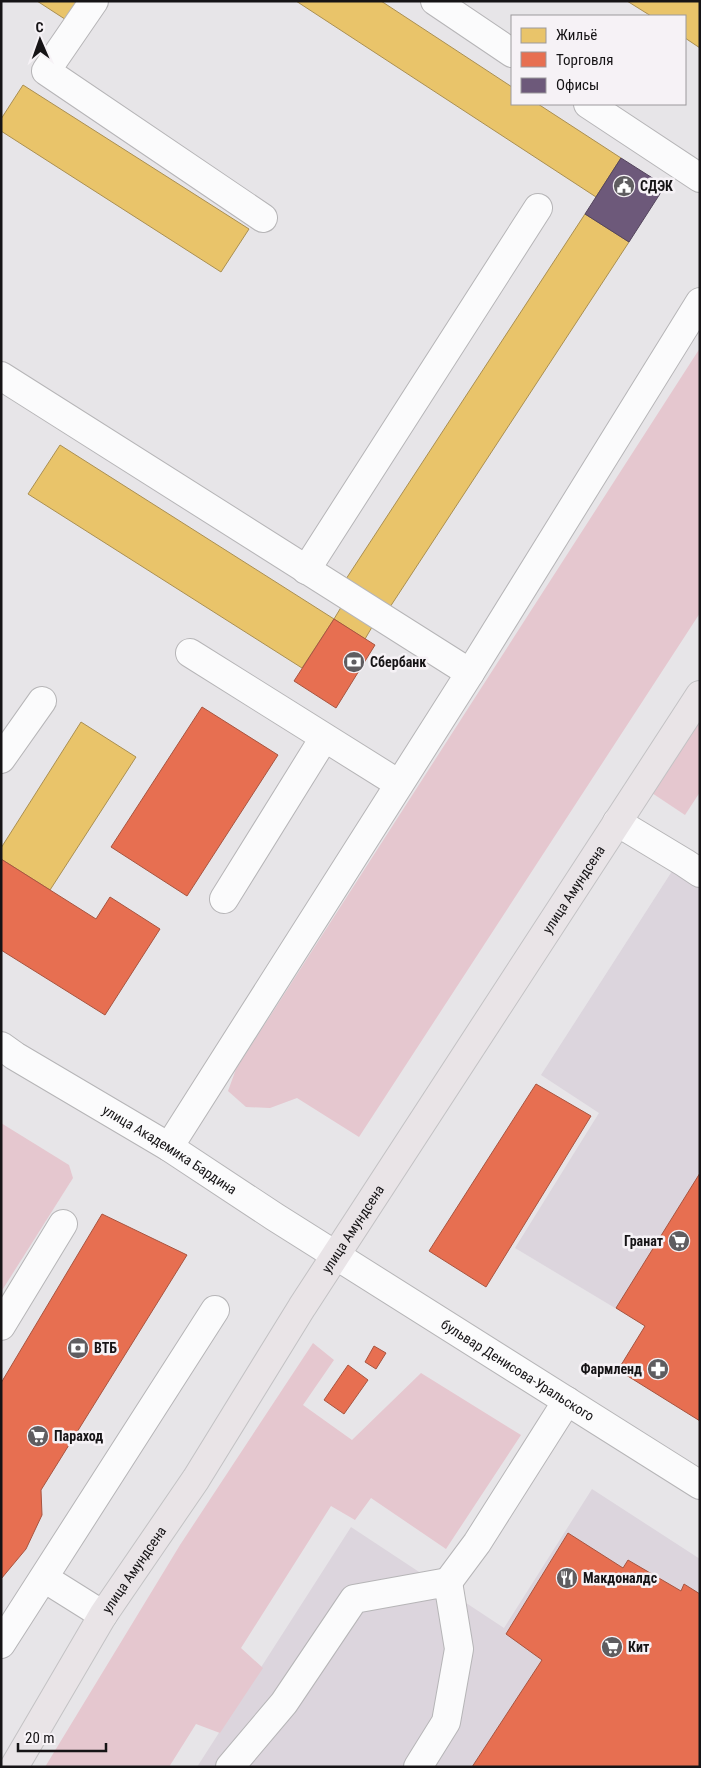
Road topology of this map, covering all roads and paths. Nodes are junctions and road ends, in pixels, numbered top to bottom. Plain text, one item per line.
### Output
1 (94, 1) edge
2 (435, 1) edge
3 (511, 52) edge
4 (590, 105) edge
5 (699, 176) edge
6 (538, 208) dead end
7 (263, 218) dead end
8 (700, 302) edge
9 (1, 376) edge
10 (306, 570) junction
11 (190, 653) dead end
12 (470, 673) junction
13 (700, 695) edge
14 (42, 701) dead end
15 (324, 738) junction
16 (1, 759) edge
17 (399, 784) junction
18 (617, 822) junction
19 (700, 873) edge
20 (224, 899) dead end
21 (1, 1046) edge
22 (168, 1147) junction
23 (63, 1224) dead end
24 (336, 1255) junction
25 (215, 1310) dead end
26 (1, 1326) edge
27 (567, 1401) junction
28 (700, 1485) edge
29 (44, 1578) junction
30 (448, 1582) junction
31 (103, 1616) junction
32 (1, 1644) edge
33 (14, 1767) edge
34 (230, 1767) edge
35 (418, 1767) edge

1 - 7 street
2 - 3 street
4 - 5 street
6 - 10 street
8 - 12 street
9 - 10 street
10 - 12 street
11 - 15 street
12 - 17 street
13 - 18 main road, улица Амундсена
14 - 16 street
15 - 17 street
15 - 20 street
17 - 22 street
18 - 19 street
18 - 24 main road, улица Амундсена
21 - 22 street, улица Академика Бардина
22 - 24 street, улица Академика Бардина
23 - 26 street
24 - 27 street, бульвар Денисова-Уральского
24 - 31 main road, улица Амундсена
25 - 29 street
27 - 28 street, бульвар Денисова-Уральского
27 - 30 street
29 - 31 street
29 - 32 street
30 - 34 street
30 - 35 street
31 - 33 main road, улица Амундсена

